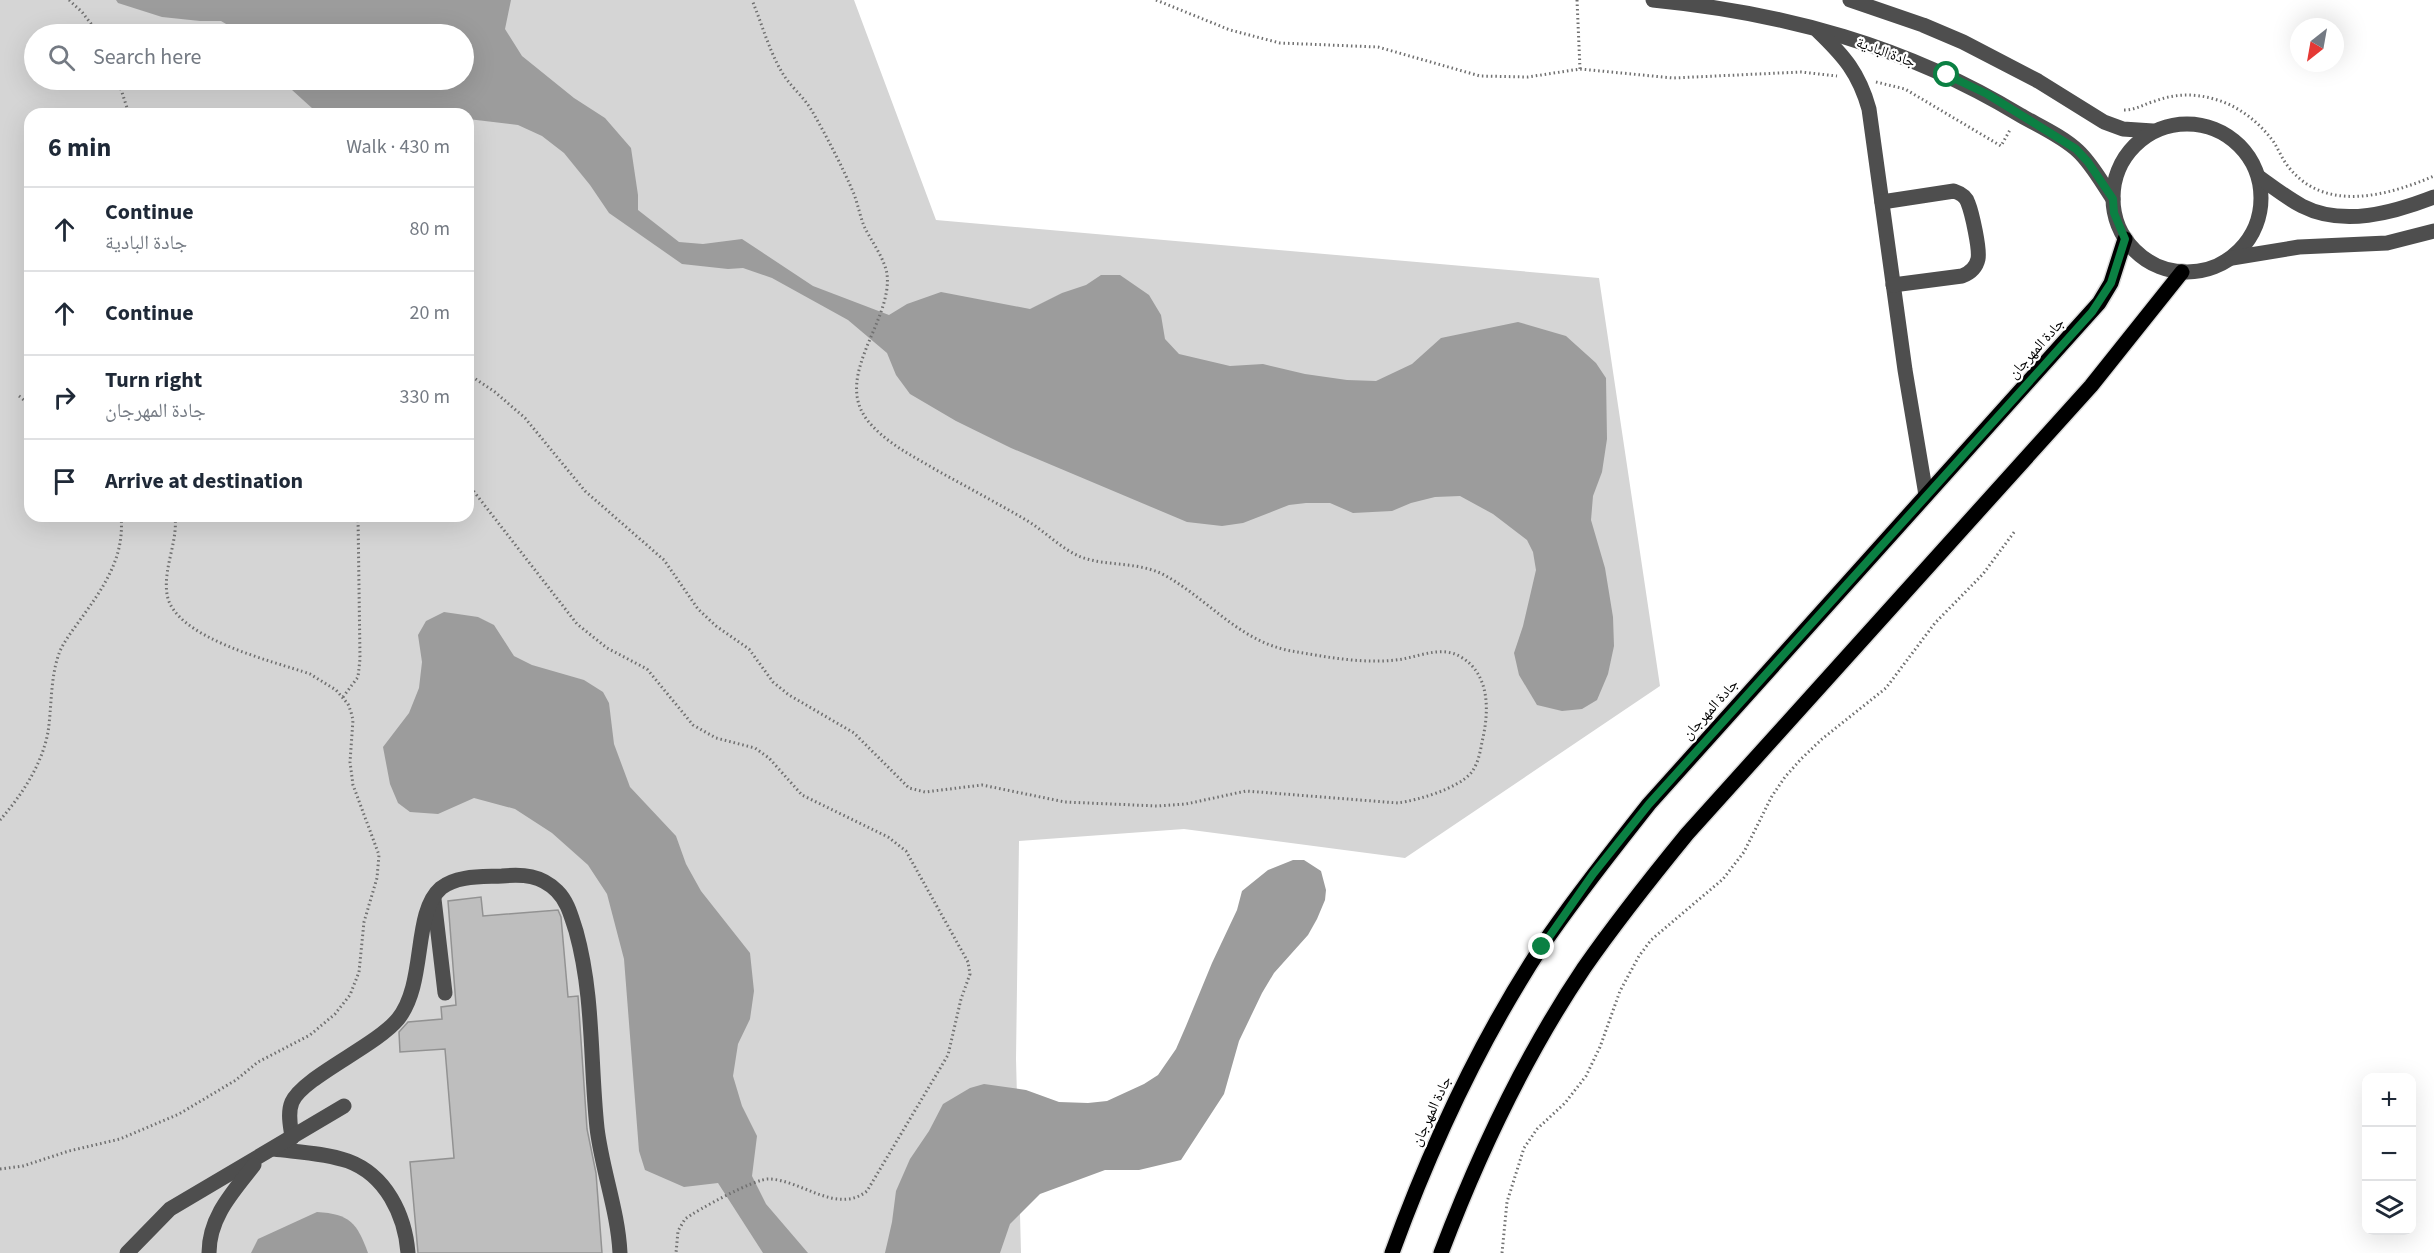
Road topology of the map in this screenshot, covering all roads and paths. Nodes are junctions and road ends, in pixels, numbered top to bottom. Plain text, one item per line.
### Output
1 (69, 0) edge
2 (752, 0) edge
3 (1156, 0) edge
4 (1577, 0) edge
5 (1653, 0) edge
6 (1850, 0) edge
7 (91, 24) edge
8 (1816, 29) junction
9 (1580, 69) junction
10 (1859, 78) junction
11 (121, 90) edge
12 (127, 108) edge
13 (2116, 108) dead end
14 (2153, 132) junction
15 (2001, 146) dead end
16 (2434, 176) edge
17 (2259, 177) junction
18 (2434, 197) edge
19 (2113, 199) junction
20 (1882, 202) junction
21 (2434, 231) edge
22 (2125, 239) junction
23 (2232, 258) junction
24 (2182, 272) junction
25 (1893, 285) junction
26 (474, 378) edge
27 (19, 396) dead end
28 (24, 400) edge
29 (474, 492) edge
30 (1926, 495) junction
31 (121, 522) edge
32 (175, 522) edge
33 (358, 522) edge
34 (2014, 531) dead end
35 (343, 697) junction
36 (0, 820) edge
37 (434, 896) junction
38 (445, 993) dead end
39 (344, 1106) dead end
40 (292, 1138) junction
41 (274, 1149) junction
42 (260, 1158) junction
43 (0, 1169) edge
44 (127, 1253) edge
45 (209, 1253) edge
46 (408, 1253) edge
47 (620, 1253) edge
48 (676, 1253) edge
49 (1392, 1253) edge
50 (1442, 1253) edge
51 (1502, 1253) edge

1 - 7 path
2 - 26 path
3 - 9 path
4 - 9 path
5 - 8 street, جادة البادية
6 - 14 street
8 - 10 street
8 - 19 street, جادة البادية
9 - 10 path
10 - 15 path
10 - 20 street
11 - 12 path
13 - 16 path
14 - 17 street
14 - 19 street
17 - 18 street
17 - 23 street
19 - 22 street
20 - 25 street
20 - 25 street
21 - 23 street
22 - 24 street
22 - 30 main road, جادة المهرجان
23 - 24 street
24 - 50 main road
25 - 30 street
27 - 28 path
29 - 48 path
30 - 49 main road, جادة المهرجان
31 - 36 path
32 - 35 path
33 - 35 path
34 - 51 path
35 - 43 path
37 - 38 street
37 - 40 street
37 - 47 street
39 - 40 street
40 - 41 street
41 - 42 street
41 - 46 street
42 - 44 street
42 - 45 street

